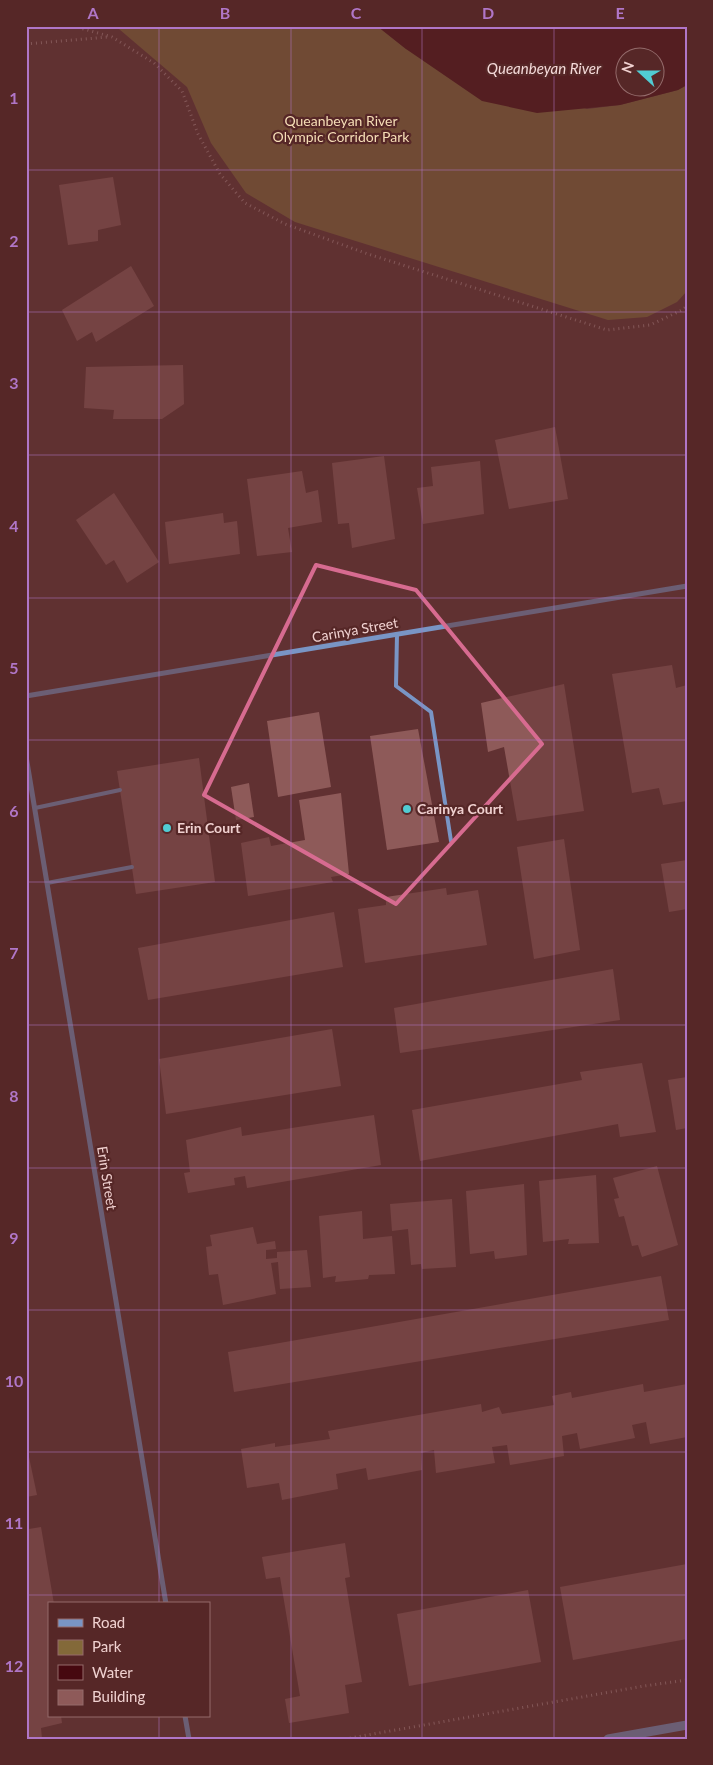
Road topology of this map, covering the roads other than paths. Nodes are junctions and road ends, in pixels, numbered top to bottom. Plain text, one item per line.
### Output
1 (687, 586) edge
2 (397, 634) junction
3 (26, 696) edge
4 (26, 756) edge
5 (120, 790) dead end
6 (35, 808) junction
7 (450, 841) dead end
8 (132, 867) dead end
9 (48, 884) junction
10 (166, 1602) edge
11 (185, 1718) edge
12 (687, 1725) edge
13 (188, 1739) edge
14 (608, 1739) edge

1 - 2 street, Carinya Street
2 - 3 street, Carinya Street
2 - 7 lane
4 - 6 street, Erin Street
5 - 6 lane
6 - 9 street, Erin Street
8 - 9 lane
9 - 10 street, Erin Street
11 - 13 street
12 - 14 street

